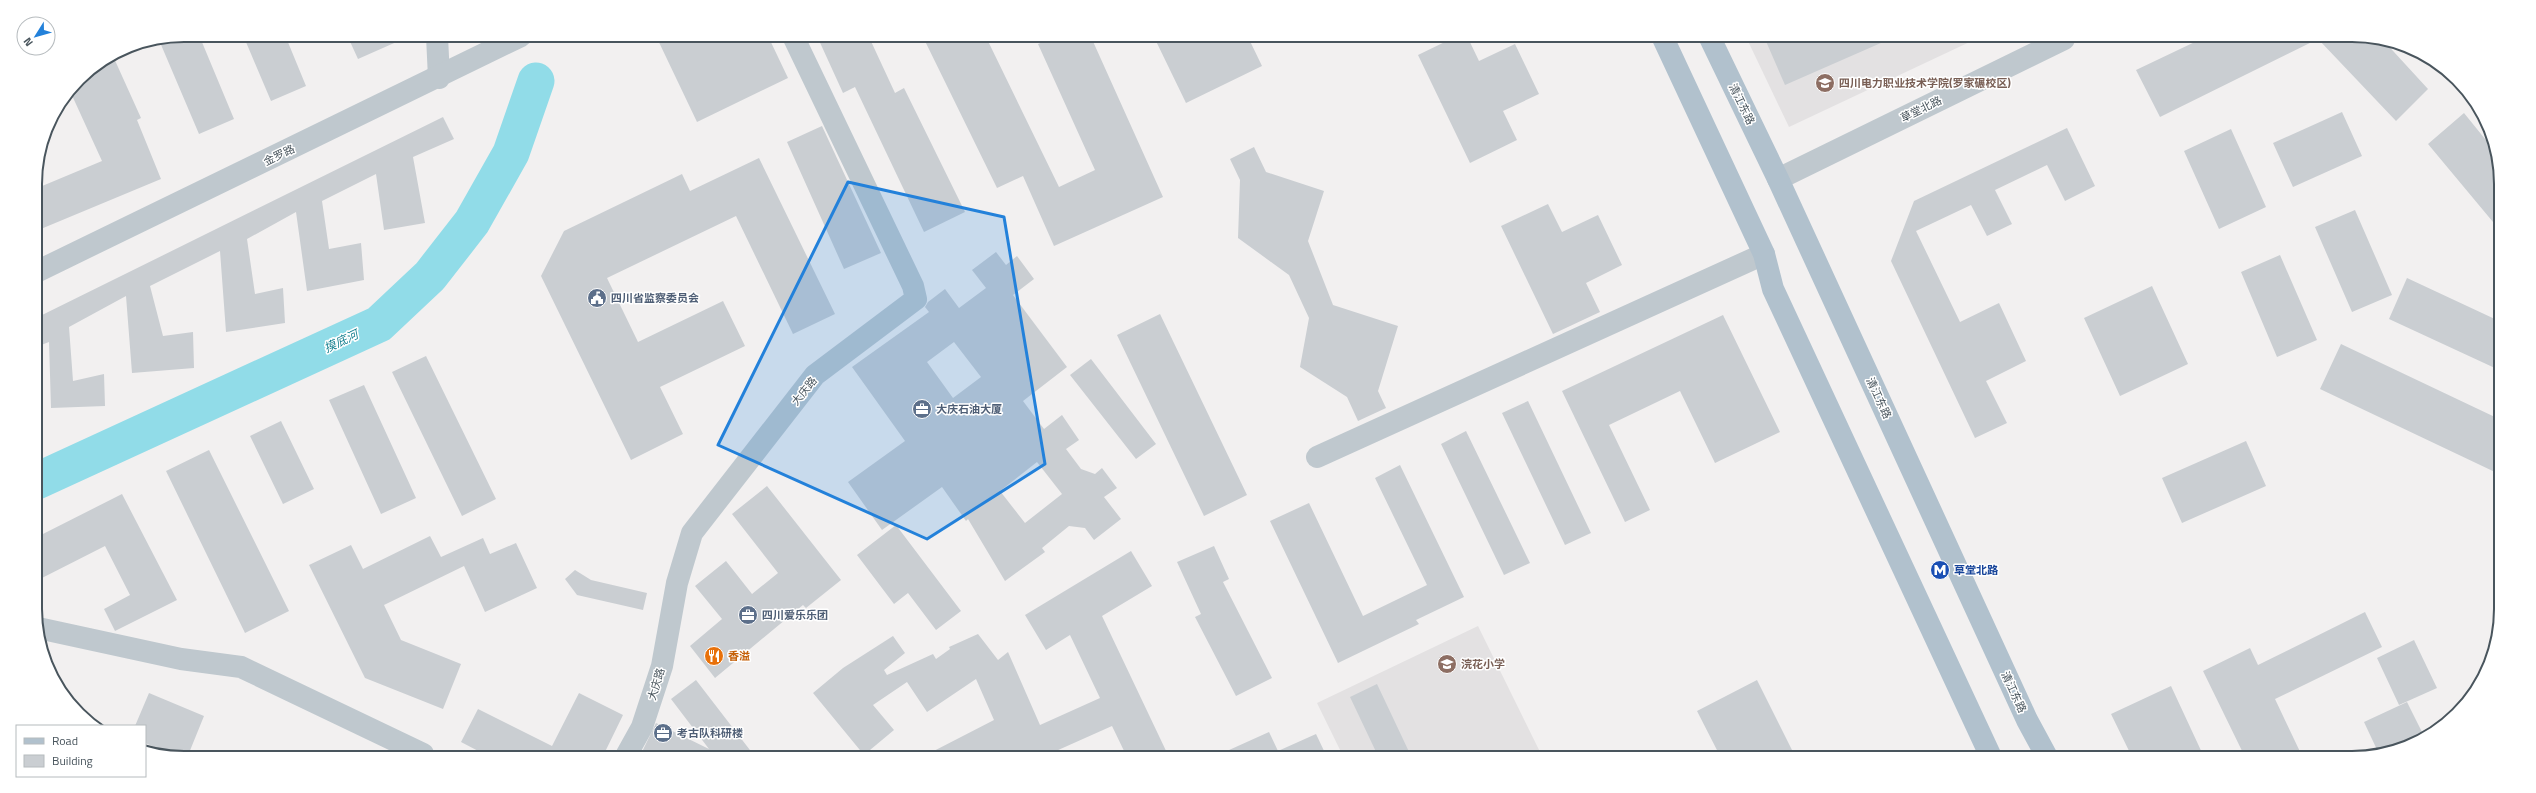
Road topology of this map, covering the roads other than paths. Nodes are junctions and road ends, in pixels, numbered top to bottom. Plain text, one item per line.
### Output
1 (437, 42) edge
2 (509, 42) edge
3 (796, 42) edge
4 (1665, 42) edge
5 (1712, 42) edge
6 (2058, 42) edge
7 (439, 78) junction
8 (1778, 178) junction
9 (1764, 254) junction
10 (42, 269) edge
11 (1317, 456) dead end
12 (43, 629) edge
13 (417, 751) edge
14 (629, 751) edge
15 (1989, 751) edge
16 (2044, 751) edge

1 - 7 street
2 - 7 street, 金罗路
3 - 14 street, 大庆路
4 - 9 main road
5 - 8 main road, 清江东路
6 - 8 street, 草堂北路
7 - 10 street, 金罗路
8 - 16 main road, 清江东路
9 - 11 street
9 - 15 main road
12 - 13 street

